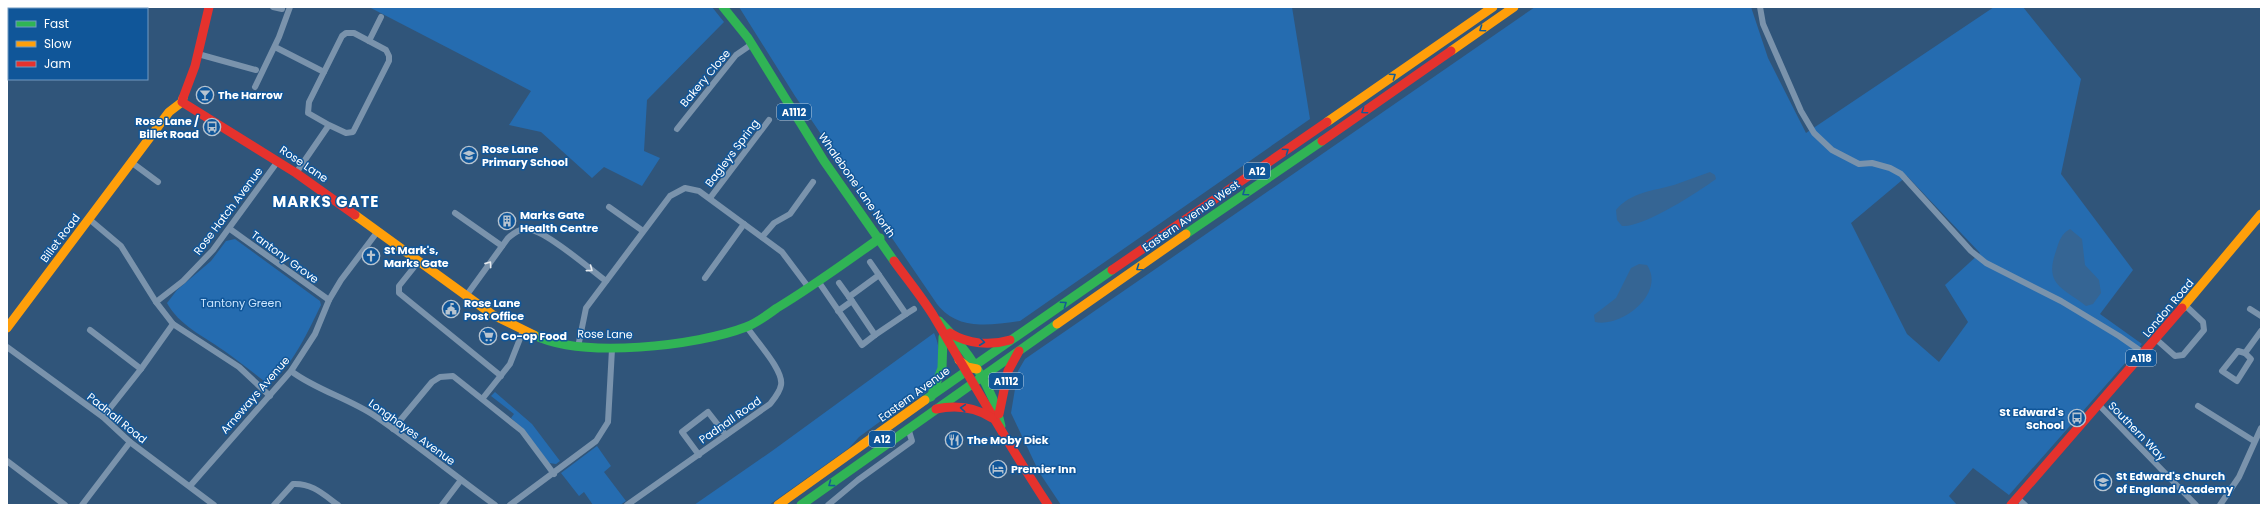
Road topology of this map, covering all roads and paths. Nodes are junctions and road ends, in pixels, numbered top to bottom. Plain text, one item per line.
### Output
1 (209, 7) edge
2 (273, 7) edge
3 (290, 7) edge
4 (723, 7) edge
5 (1493, 7) edge
6 (1514, 7) edge
7 (1760, 7) edge
8 (282, 10) dead end
9 (381, 17) dead end
10 (369, 41) junction
11 (752, 44) junction
12 (275, 47) junction
13 (198, 54) junction
14 (256, 70) dead end
15 (324, 72) junction
16 (256, 87) dead end
17 (182, 102) junction
18 (769, 120) dead end
19 (329, 125) junction
20 (677, 129) dead end
21 (278, 161) junction
22 (131, 162) junction
23 (296, 173) junction
24 (158, 182) dead end
25 (813, 182) dead end
26 (710, 198) junction
27 (609, 208) dead end
28 (455, 213) dead end
29 (2261, 214) edge
30 (89, 218) junction
31 (744, 224) junction
32 (230, 229) junction
33 (378, 231) junction
34 (643, 231) junction
35 (762, 237) junction
36 (880, 238) junction
37 (502, 246) junction
38 (419, 261) junction
39 (870, 262) dead end
40 (879, 276) junction
41 (704, 278) dead end
42 (606, 281) junction
43 (818, 281) junction
44 (839, 282) dead end
45 (808, 288) junction
46 (466, 296) junction
47 (1096, 297) junction
48 (850, 299) junction
49 (329, 300) junction
50 (156, 302) junction
51 (2186, 306) junction
52 (914, 308) dead end
53 (2250, 308) dead end
54 (838, 311) junction
55 (906, 314) junction
56 (2261, 316) edge
57 (173, 324) junction
58 (746, 327) junction
59 (7, 328) edge
60 (90, 330) dead end
61 (943, 330) junction
62 (523, 331) junction
63 (2261, 331) edge
64 (1021, 334) junction
65 (875, 335) junction
66 (2157, 340) junction
67 (7, 347) edge
68 (578, 347) junction
69 (612, 349) junction
70 (1020, 349) junction
71 (2245, 353) junction
72 (2145, 354) junction
73 (141, 370) junction
74 (291, 371) junction
75 (974, 375) junction
76 (501, 376) junction
77 (270, 396) junction
78 (483, 398) junction
79 (928, 399) junction
80 (2098, 404) junction
81 (2198, 406) dead end
82 (930, 412) junction
83 (103, 417) junction
84 (996, 417) junction
85 (908, 428) junction
86 (2261, 428) edge
87 (393, 429) junction
88 (726, 435) junction
89 (2254, 441) junction
90 (130, 442) junction
91 (699, 454) junction
92 (7, 461) edge
93 (554, 474) junction
94 (461, 480) junction
95 (190, 486) junction
96 (792, 495) junction
97 (2014, 501) edge
98 (65, 505) edge
99 (82, 505) edge
100 (214, 505) edge
101 (274, 505) edge
102 (338, 505) edge
103 (442, 505) edge
104 (495, 505) edge
105 (510, 505) edge
106 (627, 505) edge
107 (778, 505) edge
108 (802, 505) edge
109 (828, 505) edge
110 (1048, 505) edge
111 (2025, 505) edge
112 (2196, 505) edge
113 (2220, 505) edge

1 - 13 main road
2 - 8 street
3 - 12 street
4 - 11 main road, Whalebone Lane North / A1112
64 -> 5 main road, Eastern Avenue West / A12
6 -> 47 main road, Eastern Avenue West / A12
7 - 72 street
9 - 10 street
10 - 15 street
10 - 19 street
11 - 20 street, Bakery Close
11 - 36 main road, Whalebone Lane North / A1112
12 - 15 street
12 - 16 street
13 - 14 street
13 - 17 main road
15 - 19 street
17 - 21 main road, Rose Lane
17 - 22 main road, Billet Road
18 - 26 street, Bagleys Spring
19 - 23 street
21 - 23 main road, Rose Lane
21 - 32 street, Rose Hatch Avenue
22 - 24 street
22 - 30 main road, Billet Road
23 - 33 main road, Rose Lane
25 - 35 street
26 - 31 street
26 - 34 street
27 - 34 street
28 - 37 street
29 - 51 main road, London Road / A118
30 - 50 street
30 - 59 main road, Billet Road
31 - 35 street
31 - 41 street
32 - 49 street, Tantony Grove
32 - 50 street, Rose Hatch Avenue
33 - 38 main road, Rose Lane
33 - 49 street, Arneways Avenue
34 - 42 street
35 - 45 street
36 - 43 main road, Rose Lane
36 - 61 main road, Whalebone Lane North / A1112
37 -> 42 street
46 -> 37 street
38 - 46 main road, Rose Lane
38 - 76 street
39 - 40 street
40 - 48 street
40 - 55 street
42 - 68 street
43 - 45 main road, Rose Lane
43 - 54 street
44 - 48 street
45 - 58 main road, Rose Lane
46 - 62 main road, Rose Lane
47 - 70 main road, Eastern Avenue West / A12
47 - 75 main road, A12
48 - 54 street
48 - 65 street
49 - 74 street, Arneways Avenue
50 - 57 street
51 - 66 main road, London Road / A118
51 - 66 street
52 - 55 street
53 - 56 street
54 - 65 street
55 - 65 street
57 - 73 street
57 - 77 street
58 - 69 main road, Rose Lane
58 - 88 street, Padnall Road
60 - 73 street
61 -> 64 main road
61 - 75 main road, Whalebone Lane North / A1112
61 - 75 main road, Whalebone Lane North / A1112
61 - 79 main road, A1112
62 - 68 main road, Rose Lane
62 - 76 street
63 - 71 street
64 - 75 main road, Eastern Avenue West / A12
66 - 72 main road, London Road / A118
67 - 83 street, Padnall Road
68 - 69 main road, Rose Lane
69 - 93 street
70 - 75 main road, Eastern Avenue West / A12
70 - 84 main road, A1112
71 - 71 street
72 - 80 main road, London Road / A118
73 - 83 street
74 - 77 street, Arneways Avenue
74 - 87 street, Longhayes Avenue
75 - 79 main road, Eastern Avenue / A12
75 - 82 main road, A12
75 - 84 main road, Whalebone Lane North / A1112
75 - 96 main road, A12
76 - 78 street
77 - 95 street, Arneways Avenue
78 - 87 street
78 - 93 street
79 - 96 main road, Eastern Avenue / A12
80 - 97 main road, London Road / A118
80 - 112 street, Southern Way
81 - 89 street
84 -> 82 main road
82 - 85 main road, A12
83 - 90 street, Padnall Road
84 - 110 main road, Whalebone Lane North / A1112
85 -> 108 main road, A12
85 - 109 street
86 - 89 street
87 - 94 street, Longhayes Avenue
88 - 91 street, Padnall Road
88 - 91 street
89 - 113 street
90 - 95 street, Padnall Road
90 - 99 street
91 - 106 street, Padnall Road
92 - 98 street
93 - 105 street
94 - 103 street
94 - 104 street, Longhayes Avenue
95 - 100 street, Padnall Road
96 - 107 main road, Eastern Avenue / A12
97 - 111 street
101 - 102 street

